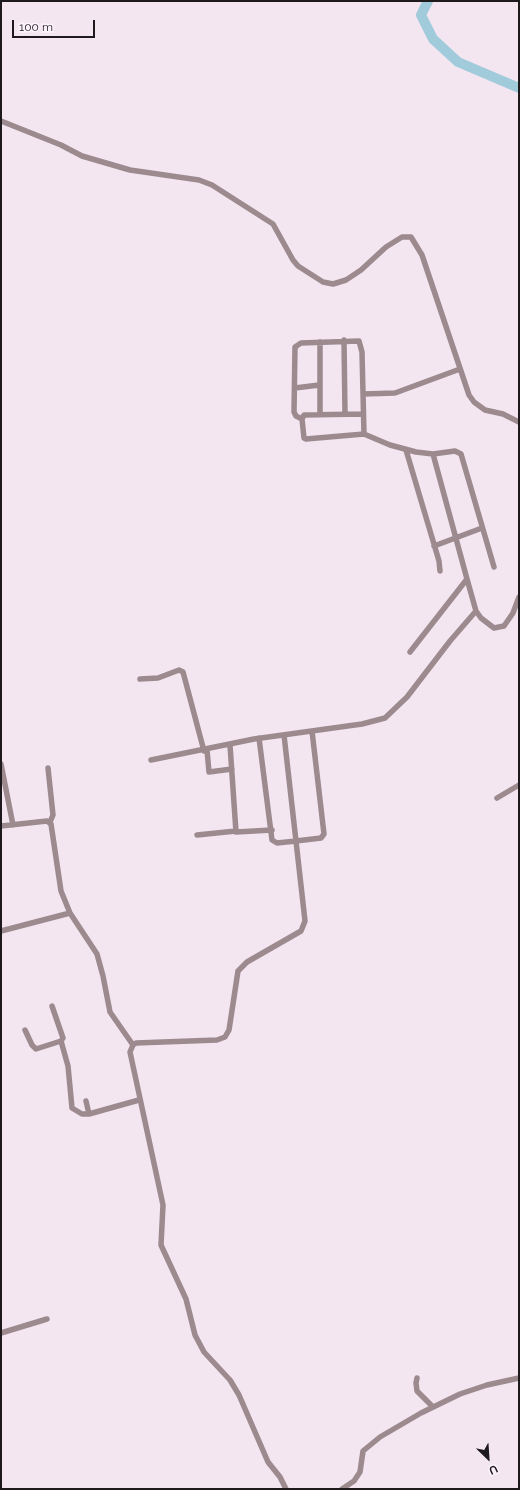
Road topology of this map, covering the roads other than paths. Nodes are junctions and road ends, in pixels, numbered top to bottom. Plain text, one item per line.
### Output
1 (1, 121) edge
2 (344, 340) junction
3 (320, 342) junction
4 (460, 369) junction
5 (319, 385) junction
6 (296, 388) junction
7 (363, 394) junction
8 (320, 414) junction
9 (345, 414) junction
10 (363, 414) junction
11 (302, 419) junction
12 (519, 422) edge
13 (364, 434) junction
14 (406, 450) junction
15 (433, 454) junction
16 (482, 528) junction
17 (456, 538) junction
18 (434, 546) junction
19 (494, 567) dead end
20 (440, 571) dead end
21 (467, 579) junction
22 (519, 597) edge
23 (476, 611) junction
24 (410, 652) dead end
25 (140, 679) dead end
26 (312, 731) junction
27 (284, 734) junction
28 (259, 738) junction
29 (230, 744) junction
30 (206, 750) junction
31 (151, 760) dead end
32 (1, 764) edge
33 (48, 768) dead end
34 (232, 769) junction
35 (519, 785) edge
36 (497, 798) dead end
37 (50, 822) junction
38 (14, 825) junction
39 (1, 826) edge
40 (272, 830) junction
41 (236, 831) junction
42 (197, 835) dead end
43 (296, 841) junction
44 (70, 913) junction
45 (1, 931) edge
46 (52, 1006) dead end
47 (25, 1030) dead end
48 (61, 1041) junction
49 (132, 1045) junction
50 (139, 1100) junction
51 (86, 1101) dead end
52 (90, 1114) junction
53 (48, 1319) dead end
54 (1, 1333) edge
55 (418, 1378) dead end
56 (519, 1378) edge
57 (433, 1407) junction
58 (286, 1489) edge
59 (342, 1489) edge

1 - 4 street
2 - 3 street
2 - 7 street
2 - 9 street
3 - 5 street
3 - 6 street
4 - 7 street
4 - 12 street
5 - 6 street
5 - 8 street
6 - 11 street
7 - 10 street
8 - 9 street
8 - 11 street
9 - 10 street
10 - 13 street
11 - 13 street
13 - 14 street
14 - 15 street
14 - 18 street
15 - 16 street
15 - 17 street
16 - 17 street
16 - 19 street
17 - 18 street
17 - 21 street
18 - 20 street
21 - 23 street
21 - 24 street
22 - 23 street
23 - 26 street
25 - 30 street
26 - 27 street
26 - 43 street
27 - 28 street
27 - 43 street
28 - 29 street
28 - 40 street
29 - 30 street
29 - 34 street
30 - 31 street
30 - 34 street
32 - 38 street
33 - 37 street
34 - 41 street
35 - 36 street
37 - 38 street
37 - 44 street
38 - 39 street
40 - 41 street
40 - 43 street
41 - 42 street
43 - 49 street
44 - 45 street
44 - 49 street
46 - 48 street
47 - 48 street
48 - 52 street
49 - 50 street
50 - 52 street
50 - 58 street
51 - 52 street
53 - 54 street
55 - 57 street
56 - 57 street
57 - 59 street

